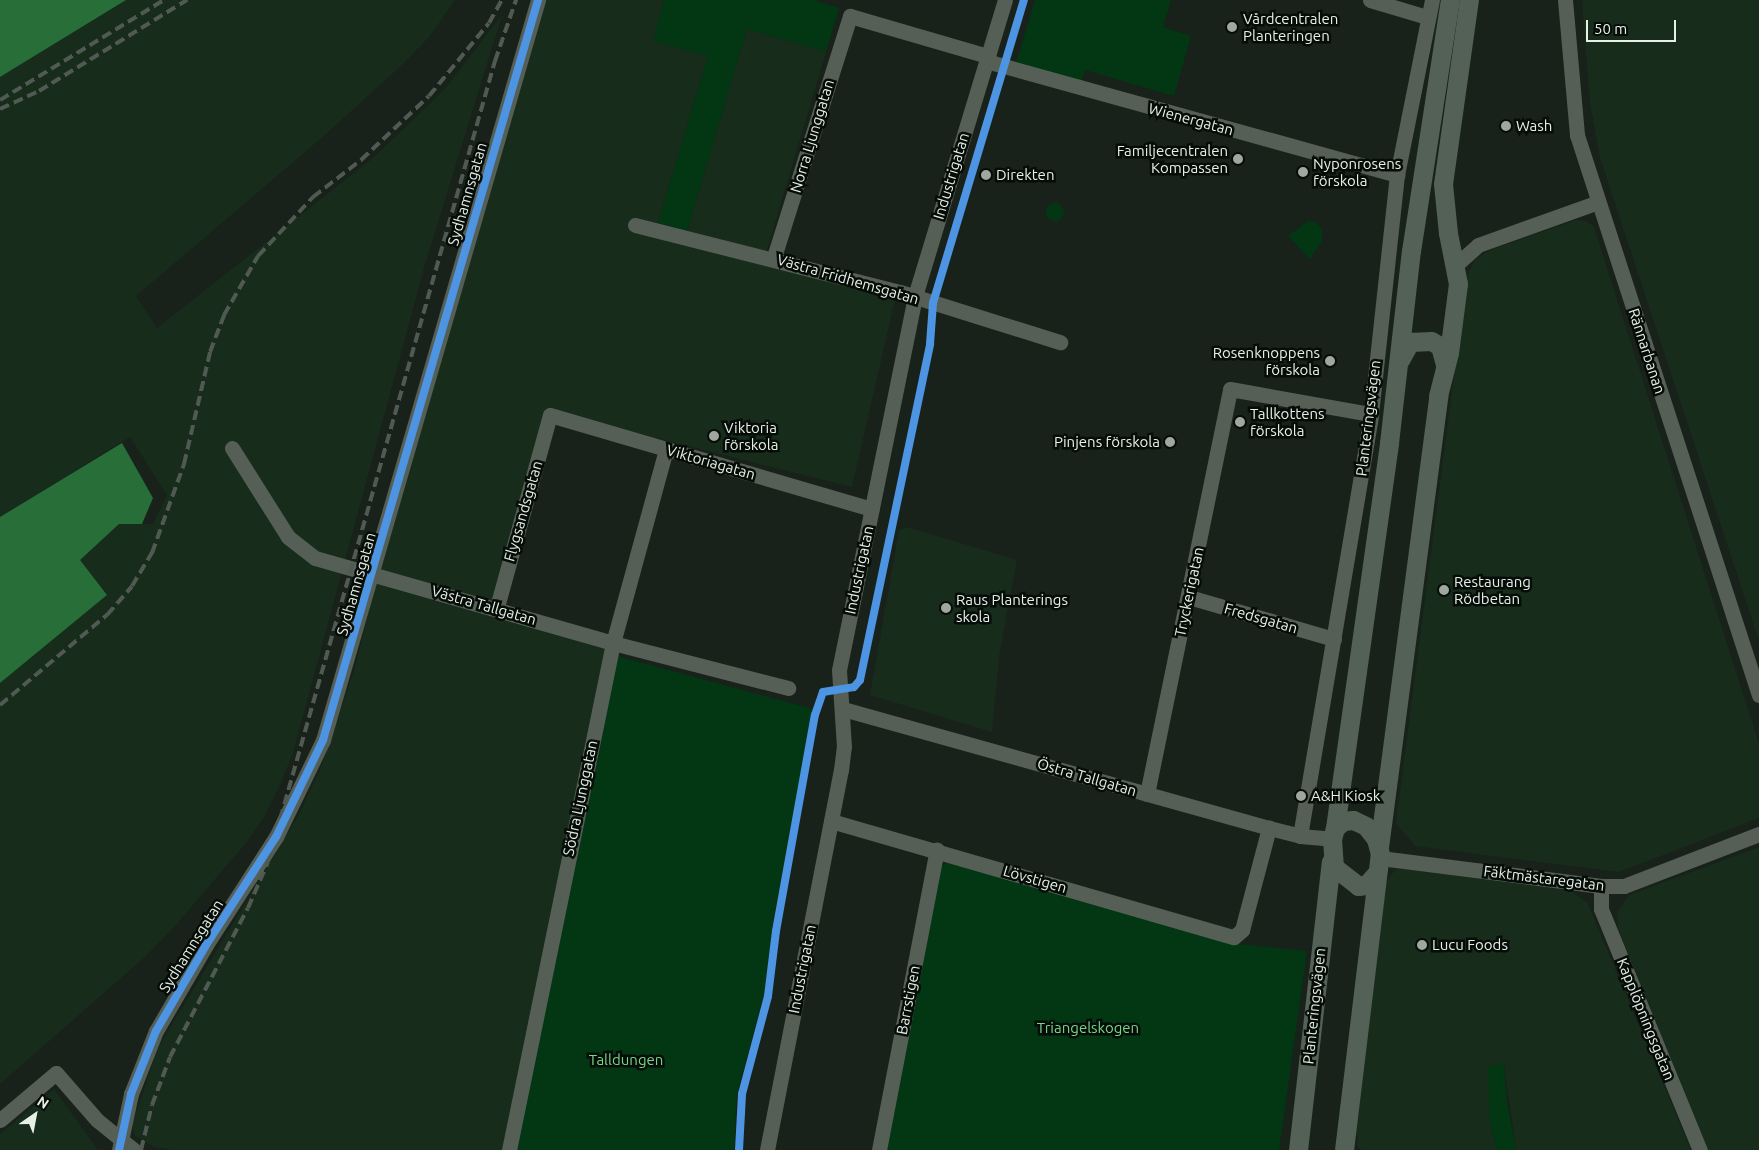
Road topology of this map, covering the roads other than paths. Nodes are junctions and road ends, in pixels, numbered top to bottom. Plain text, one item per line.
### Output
1 (538, 0) edge
2 (1005, 0) edge
3 (1370, 0) edge
4 (1432, 0) edge
5 (1450, 0) edge
6 (1469, 0) edge
7 (1565, 0) edge
8 (850, 16) joint
9 (1427, 17) junction
10 (987, 59) junction
11 (1397, 175) junction
12 (1598, 202) junction
13 (635, 225) dead end
14 (774, 257) junction
15 (1457, 264) junction
16 (915, 296) junction
17 (1060, 342) dead end
18 (1446, 367) junction
19 (1398, 368) junction
20 (1371, 414) junction
21 (550, 415) joint
22 (232, 448) dead end
23 (666, 449) junction
24 (872, 509) junction
25 (374, 574) junction
26 (1189, 597) junction
27 (497, 607) junction
28 (1334, 639) junction
29 (612, 643) junction
30 (788, 688) dead end
31 (1759, 695) edge
32 (843, 709) junction
33 (1147, 794) junction
34 (831, 821) junction
35 (1269, 828) junction
36 (1334, 834) junction
37 (1759, 834) edge
38 (1300, 836) junction
39 (937, 850) junction
40 (1379, 860) junction
41 (1331, 862) junction
42 (1601, 886) junction
43 (0, 1120) edge
44 (120, 1146) edge
45 (134, 1150) edge
46 (509, 1150) edge
47 (767, 1150) edge
48 (879, 1150) edge
49 (1298, 1150) edge
50 (1344, 1150) edge
51 (1700, 1150) edge

1 - 25 street, Sydhamnsgatan
2 - 10 street, Industrigatan
3 - 9 street
4 - 9 street, Planteringsvägen
5 - 19 main road, Planteringsvägen
6 - 15 main road
7 - 12 street, Rännarbanan
8 - 10 street, Wienergatan
8 - 14 street, Norra Ljunggatan
9 - 11 street, Planteringsvägen
10 - 11 street, Wienergatan
10 - 16 street, Industrigatan
11 - 20 street, Planteringsvägen
12 - 15 street
12 - 31 street, Rännarbanan
13 - 14 street, Västra Fridhemsgatan
14 - 16 street, Västra Fridhemsgatan
15 - 18 main road
16 - 17 street, Västra Fridhemsgatan
16 - 24 street, Industrigatan
18 - 19 main road
18 - 40 main road
19 - 36 main road, Planteringsvägen
20 - 26 street, Tryckerigatan
20 - 28 street, Planteringsvägen
21 - 23 street, Viktoriagatan
21 - 27 street, Flygsandsgatan
22 - 25 street, Västra Tallgatan
23 - 24 street, Viktoriagatan
23 - 29 street, Södra Ljunggatan
24 - 32 street, Industrigatan
25 - 27 street, Västra Tallgatan
25 - 44 street, Sydhamnsgatan
26 - 28 street, Fredsgatan
26 - 33 street, Tryckerigatan
27 - 29 street, Västra Tallgatan
28 - 38 street, Planteringsvägen
29 - 30 street, Västra Tallgatan
29 - 46 street, Södra Ljunggatan
32 - 33 street, Östra Tallgatan
32 - 34 street, Industrigatan
33 - 35 street, Östra Tallgatan
34 - 39 street, Lövstigen
34 - 47 street, Industrigatan
35 - 38 street, Östra Tallgatan
35 - 39 street, Lövstigen
36 - 38 street, Östra Tallgatan
36 - 40 main road
36 - 41 main road
37 - 42 street, Fäktmästaregatan
39 - 48 street, Barrstigen
40 - 41 main road
40 - 42 street, Fäktmästaregatan
40 - 50 main road
41 - 49 main road, Planteringsvägen
42 - 51 street, Kapplöpningsgatan
43 - 44 street
44 - 45 street

